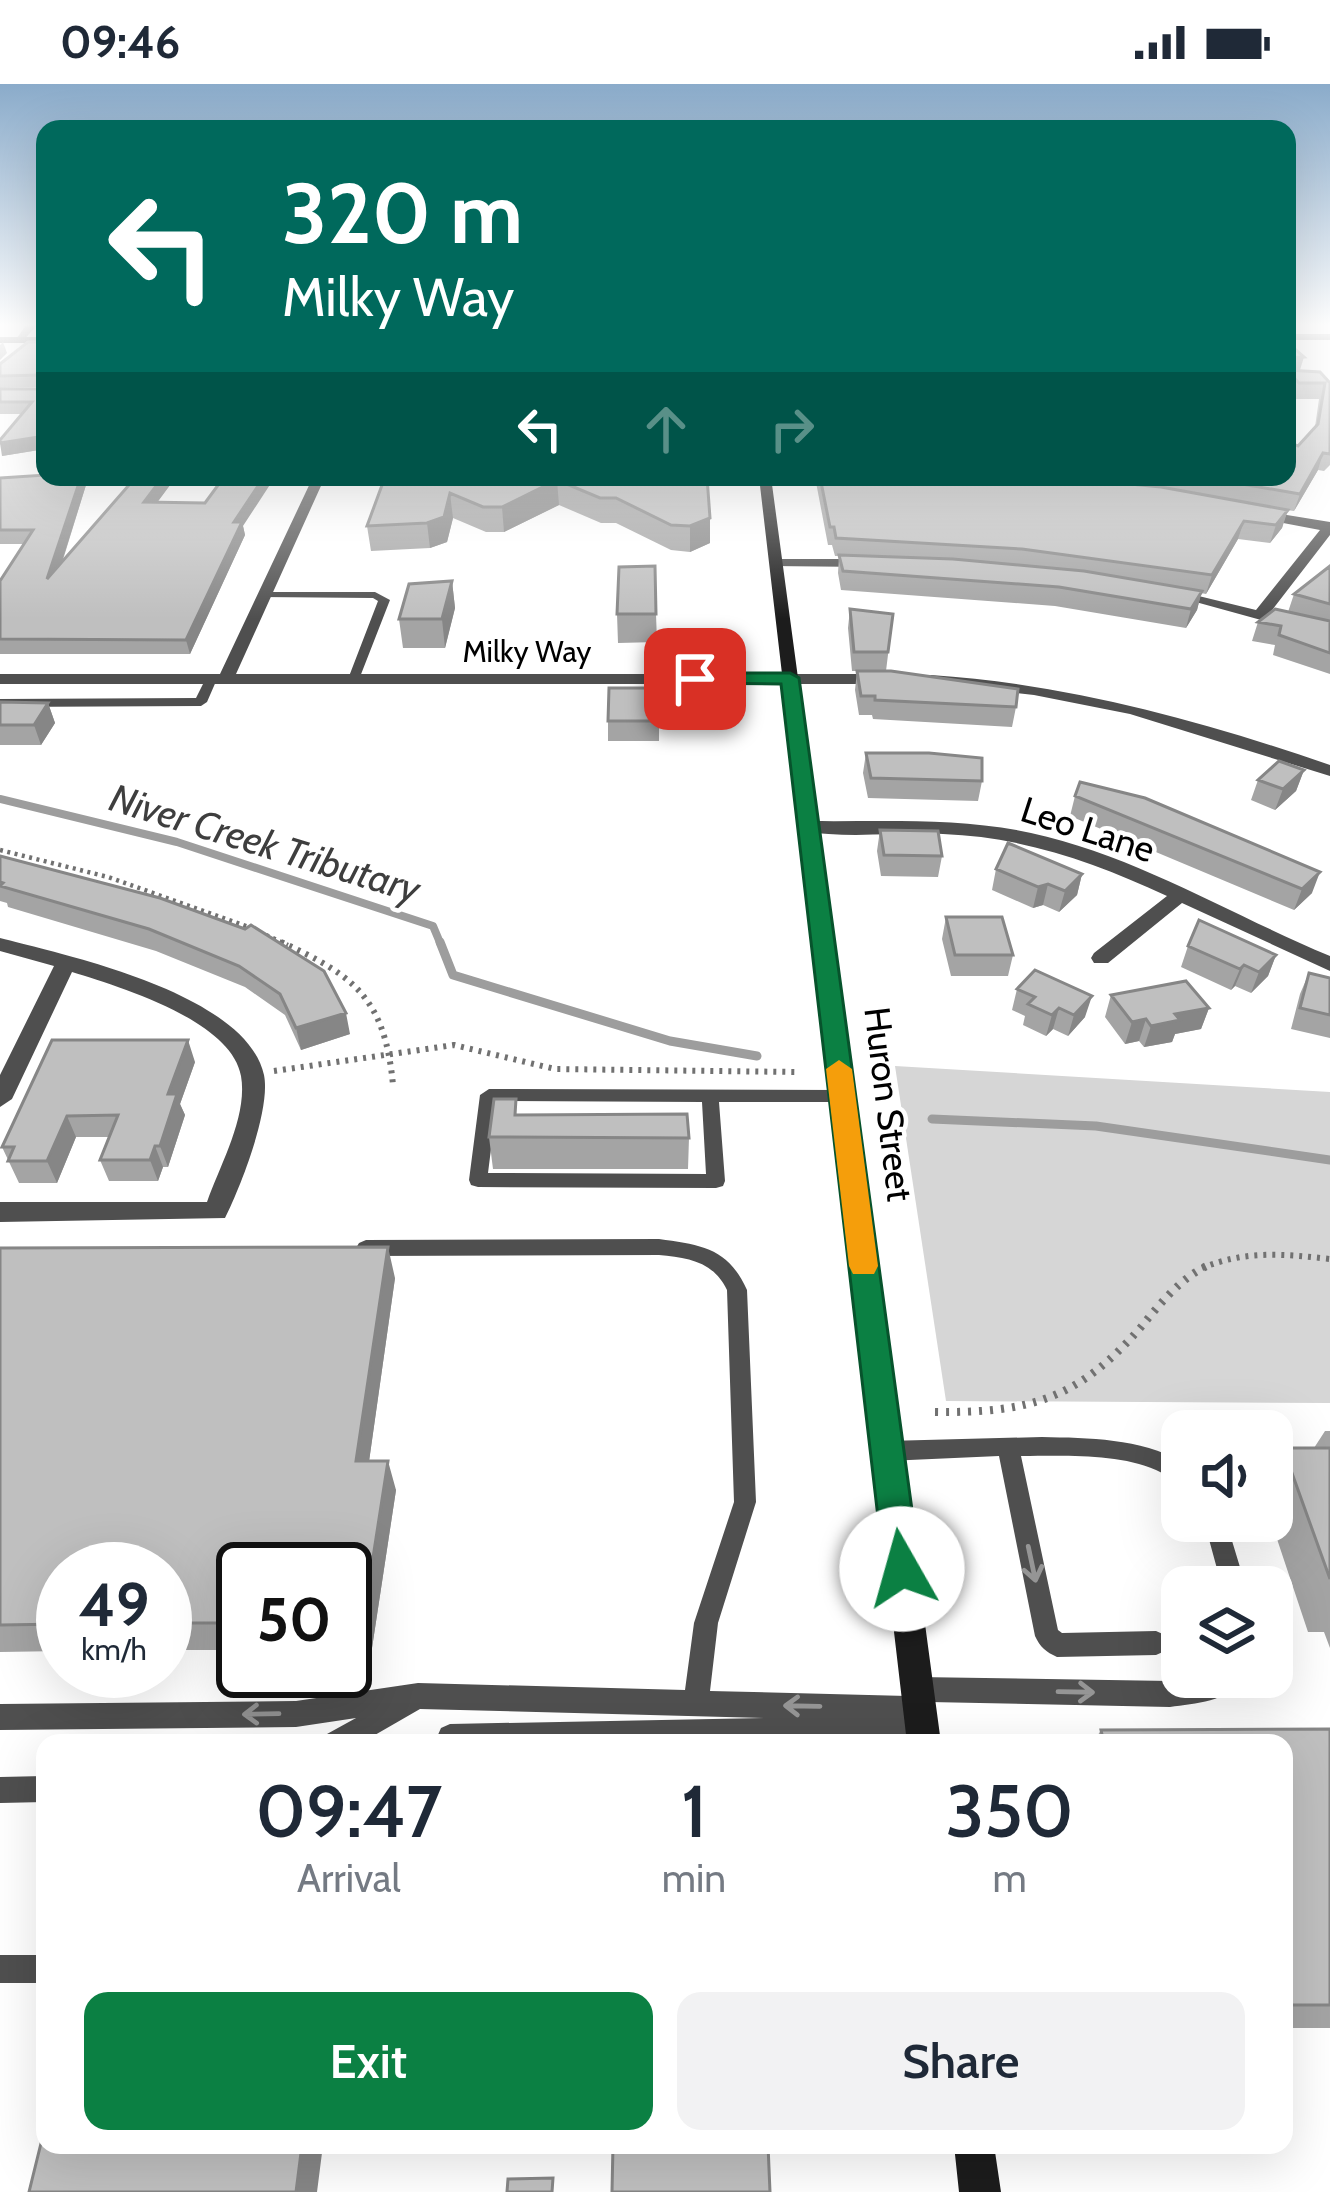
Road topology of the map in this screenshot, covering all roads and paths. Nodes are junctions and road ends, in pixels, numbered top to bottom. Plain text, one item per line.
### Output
1 (315, 486) edge
2 (766, 486) edge
3 (1244, 511) edge
4 (1329, 527) edge
5 (776, 563) junction
6 (894, 563) edge
7 (1161, 591) edge
8 (265, 595) junction
9 (1262, 613) junction
10 (1330, 634) edge
11 (790, 678) junction
12 (0, 679) edge
13 (219, 679) junction
14 (354, 679) junction
15 (0, 703) edge
16 (1330, 771) edge
17 (809, 827) junction
18 (0, 850) edge
19 (1179, 896) junction
20 (0, 944) edge
21 (1101, 958) dead end
22 (66, 964) junction
23 (1330, 964) edge
24 (392, 1051) junction
25 (253, 1074) junction
26 (841, 1084) junction
27 (393, 1085) dead end
28 (710, 1096) junction
29 (0, 1099) edge
30 (0, 1212) edge
31 (351, 1248) edge
32 (1330, 1259) edge
33 (934, 1412) dead end
34 (1009, 1449) junction
35 (887, 1451) junction
36 (1161, 1464) edge
37 (1156, 1643) dead end
38 (1161, 1695) edge
39 (418, 1696) junction
40 (696, 1703) junction
41 (0, 1717) edge
42 (920, 1717) edge
43 (363, 1734) edge
44 (520, 1734) edge
45 (36, 1789) edge
46 (0, 1790) edge
47 (0, 1970) edge
48 (36, 1970) edge
49 (975, 2154) edge
50 (980, 2192) edge

1 - 8 street
2 - 5 main road, Huron Street
3 - 4 street
4 - 9 street
5 - 6 street
5 - 11 main road, Huron Street
7 - 9 street
8 - 13 street
8 - 14 lane
9 - 10 street
11 - 14 street, Milky Way
11 - 16 street, Milky Way
11 - 17 main road, Huron Street
12 - 13 street, Milky Way
13 - 14 street, Milky Way
13 - 15 lane
17 - 19 street, Leo Lane
17 - 26 main road, Huron Street
18 - 24 path
19 - 21 street
19 - 23 street, Leo Lane
20 - 22 street
22 - 25 street
22 - 29 street
24 - 25 path
24 - 26 path
24 - 27 path
25 - 30 street
26 - 28 lane
26 - 35 main road, Huron Street
28 - 28 lane
31 - 40 lane
32 - 33 path
34 - 35 lane
34 - 36 lane
34 -> 37 lane
35 - 42 main road, Huron Street
42 -> 38 lane
39 - 40 lane
39 -> 41 lane
39 - 43 lane
42 -> 40 lane
42 - 44 lane
45 - 46 lane
47 - 48 lane
49 - 50 main road

